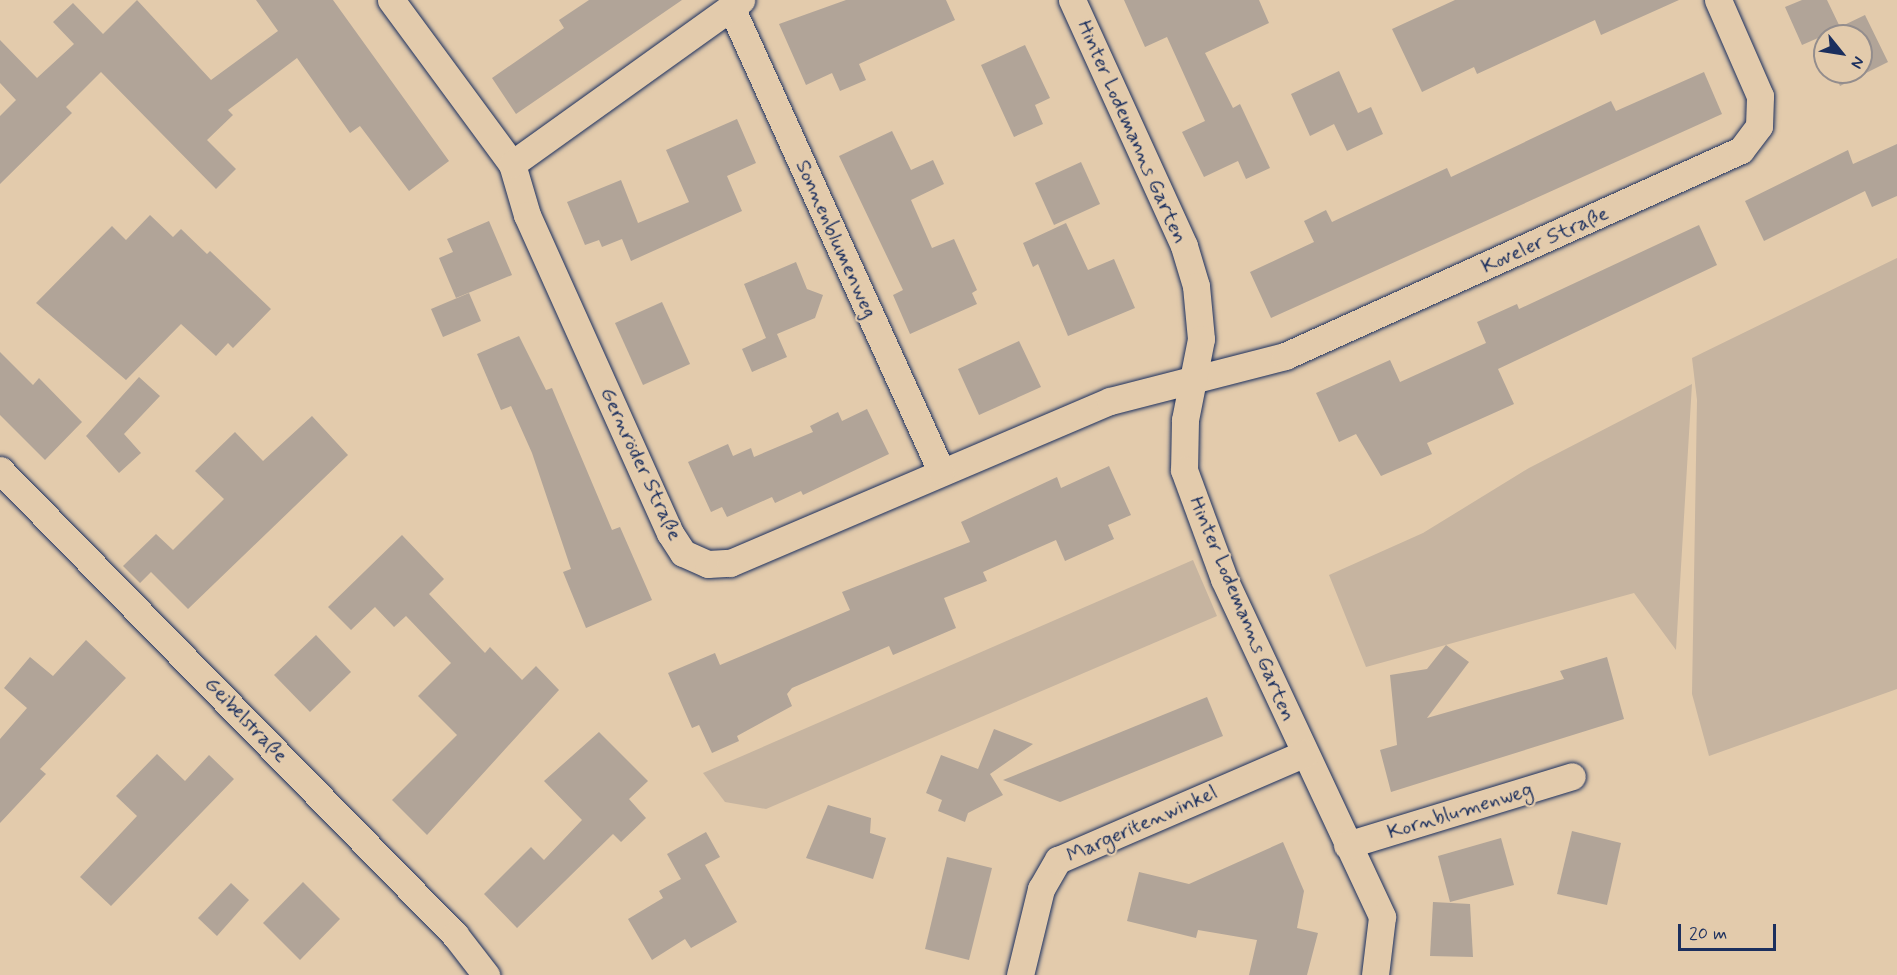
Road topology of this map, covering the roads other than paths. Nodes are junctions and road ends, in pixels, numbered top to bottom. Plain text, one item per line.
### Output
1 (391, 0) edge
2 (1072, 0) edge
3 (1718, 0) edge
4 (736, 3) edge
5 (512, 165) junction
6 (1192, 382) junction
7 (0, 470) edge
8 (941, 471) junction
9 (1305, 753) junction
10 (1572, 776) dead end
11 (1347, 845) junction
12 (486, 975) edge
13 (1020, 975) edge
14 (1375, 975) edge

1 - 5 street, Gernröder Straße
2 - 6 street, Hinter Lodemanns Garten
3 - 6 street, Koveler Straße
4 - 5 street
4 - 8 street, Sonnenblumenweg
5 - 8 street, Gernröder Straße
6 - 8 street, Gernröder Straße
6 - 9 street, Hinter Lodemanns Garten
7 - 12 street, Geibelstraße
9 - 11 street, Hinter Lodemanns Garten
9 - 13 street, Margeritenwinkel
10 - 11 street, Kornblumenweg
11 - 14 street, Hinter Lodemanns Garten

